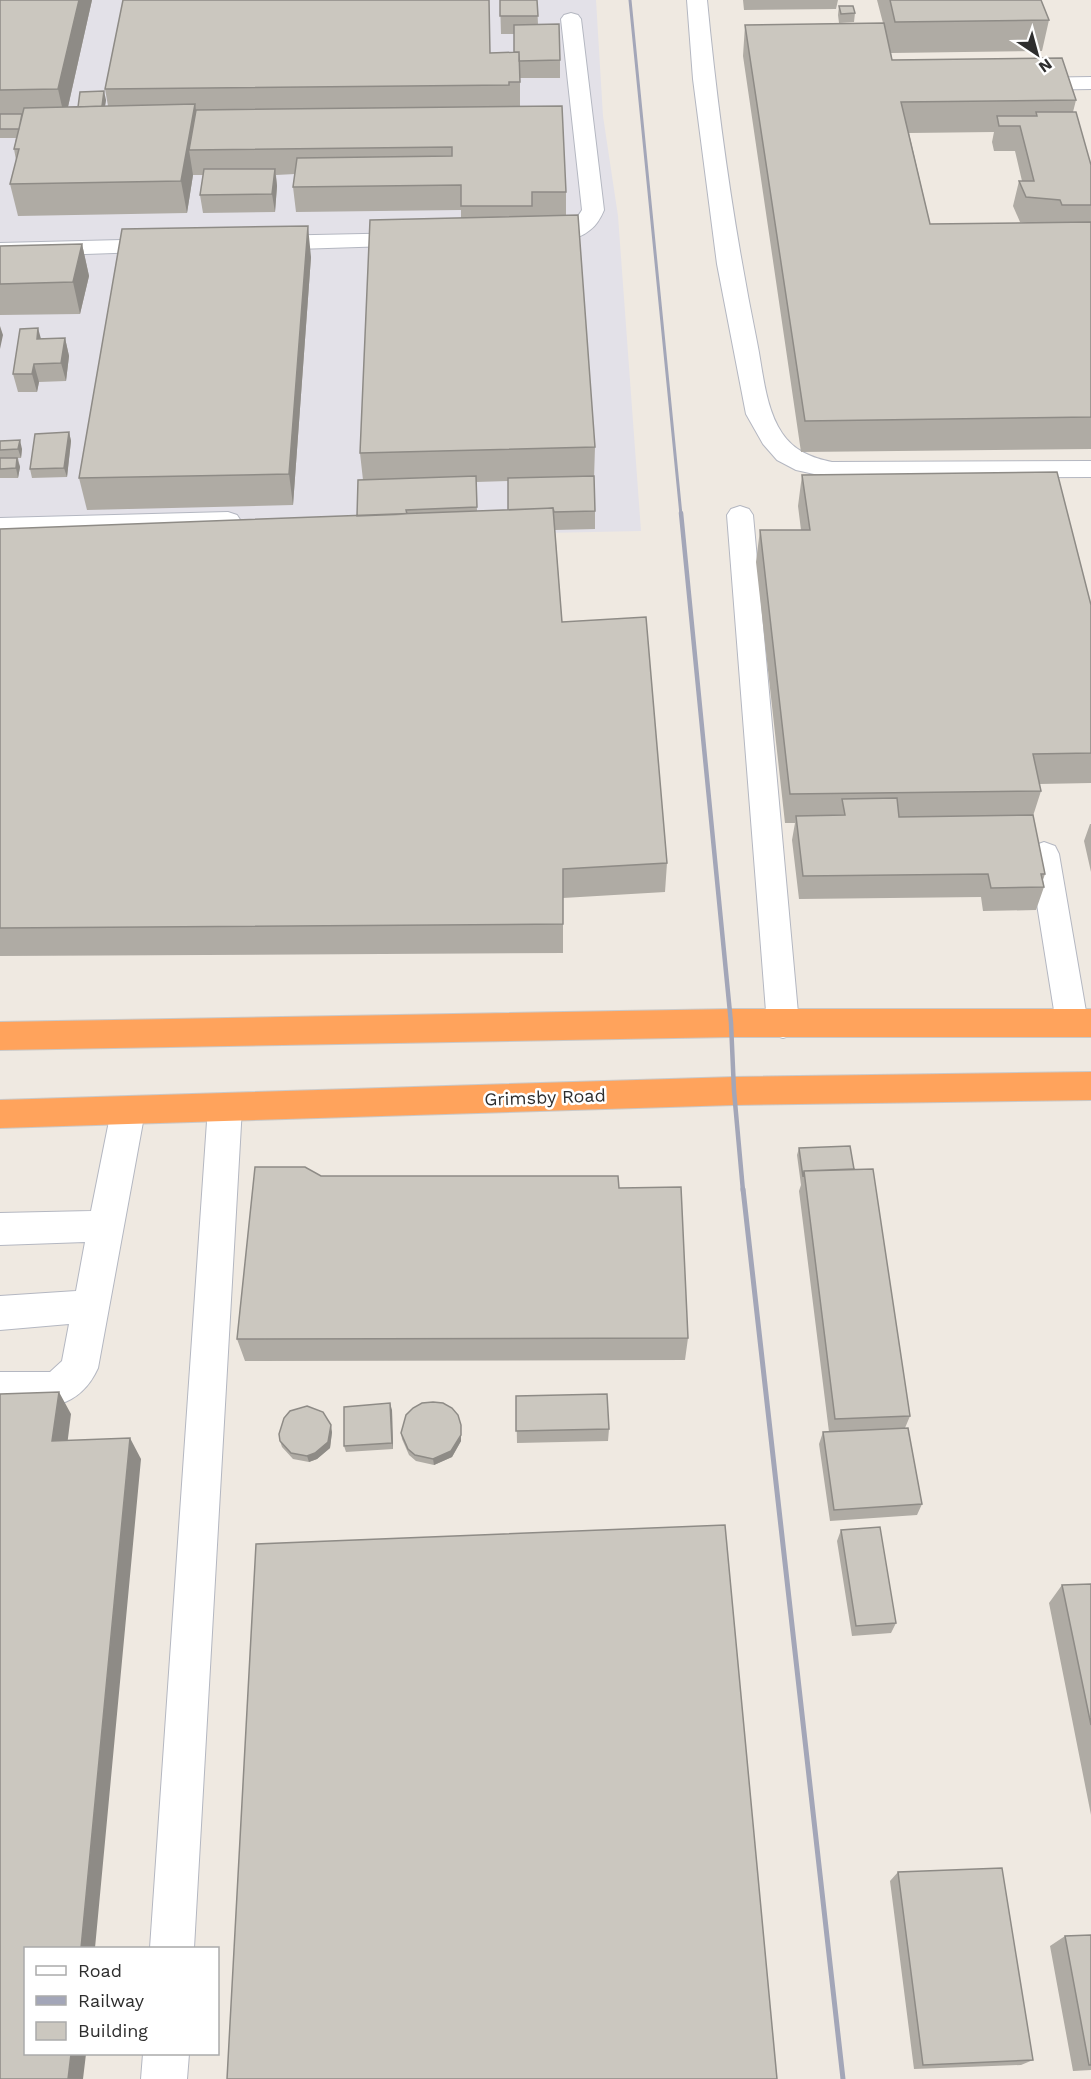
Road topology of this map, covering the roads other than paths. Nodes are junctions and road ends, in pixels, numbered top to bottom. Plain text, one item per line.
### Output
1 (697, 0) edge
2 (571, 19) dead end
3 (1091, 83) edge
4 (1002, 84) edge
5 (512, 237) edge
6 (428, 239) edge
7 (250, 244) edge
8 (190, 245) edge
9 (0, 250) edge
10 (1091, 469) edge
11 (740, 515) dead end
12 (249, 521) edge
13 (0, 527) edge
14 (1044, 854) dead end
15 (1081, 1023) edge
16 (783, 1024) junction
17 (0, 1036) edge
18 (1091, 1086) edge
19 (225, 1107) junction
20 (128, 1111) junction
21 (0, 1114) edge
22 (106, 1226) junction
23 (0, 1229) edge
24 (91, 1306) junction
25 (0, 1313) edge
26 (0, 1390) edge
27 (172, 1947) edge
28 (166, 2055) edge
29 (164, 2079) edge

1 - 10 lane
2 - 5 lane
3 - 4 lane
6 - 7 lane
8 - 9 lane
11 - 16 lane
12 - 13 lane
14 - 15 lane
15 - 16 highway
16 - 17 highway
18 - 19 highway, Grimsby Road
19 - 20 highway, Grimsby Road
19 - 27 lane
20 - 21 highway, Grimsby Road
20 - 22 lane
22 - 23 lane
22 - 24 lane
24 - 25 lane
24 - 26 lane
28 - 29 lane

